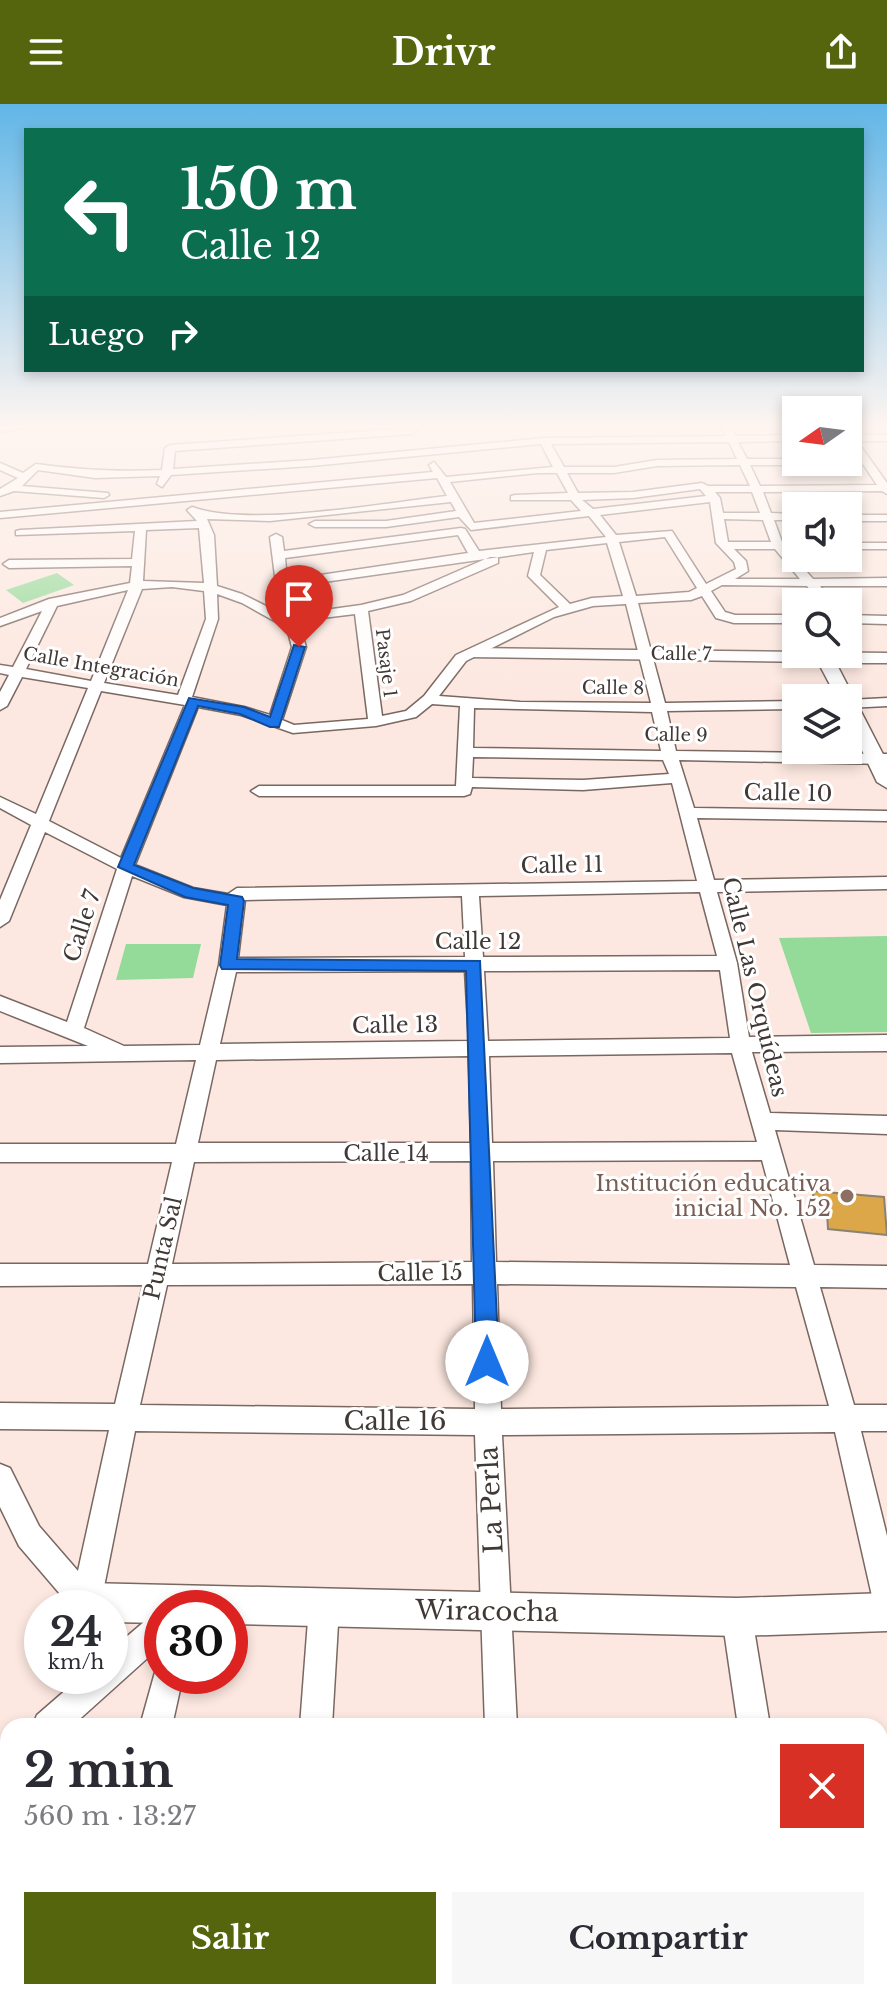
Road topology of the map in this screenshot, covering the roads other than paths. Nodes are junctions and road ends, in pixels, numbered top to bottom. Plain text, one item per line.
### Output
1 (27, 512) edge
2 (32, 512) edge
3 (193, 512) edge
4 (326, 512) edge
5 (521, 512) edge
6 (602, 512) edge
7 (719, 512) edge
8 (764, 512) edge
9 (321, 513) joint
10 (463, 513) joint
11 (593, 514) junction
12 (0, 515) edge
13 (720, 516) junction
14 (766, 517) junction
15 (782, 517) edge
16 (270, 518) junction
17 (862, 518) edge
18 (887, 518) edge
19 (202, 520) junction
20 (524, 520) junction
21 (141, 527) junction
22 (466, 529) junction
23 (276, 537) dead end
24 (610, 541) junction
25 (725, 545) junction
26 (778, 546) junction
27 (782, 546) edge
28 (862, 546) edge
29 (887, 546) edge
30 (541, 549) junction
31 (521, 552) junction
32 (12, 553) edge
33 (475, 555) junction
34 (277, 556) junction
35 (138, 562) junction
36 (887, 582) edge
37 (813, 583) junction
38 (282, 584) junction
39 (718, 585) junction
40 (136, 587) junction
41 (817, 588) edge
42 (212, 589) junction
43 (702, 591) junction
44 (632, 600) junction
45 (53, 602) junction
46 (567, 608) junction
47 (361, 609) junction
48 (782, 619) edge
49 (862, 619) edge
50 (887, 620) edge
51 (0, 622) edge
52 (294, 623) junction
53 (474, 653) junction
54 (647, 653) junction
55 (782, 655) edge
56 (862, 657) edge
57 (887, 658) edge
58 (0, 669) edge
59 (19, 670) junction
60 (96, 683) junction
61 (429, 699) junction
62 (189, 700) junction
63 (862, 702) edge
64 (887, 702) edge
65 (467, 704) junction
66 (782, 705) edge
67 (0, 706) edge
68 (658, 707) junction
69 (376, 722) junction
70 (274, 724) junction
71 (862, 725) edge
72 (465, 752) junction
73 (669, 755) junction
74 (882, 759) edge
75 (678, 778) junction
76 (887, 782) edge
77 (464, 786) junction
78 (259, 791) dead end
79 (0, 802) edge
80 (688, 813) junction
81 (887, 816) edge
82 (41, 826) junction
83 (126, 867) junction
84 (887, 883) edge
85 (706, 885) junction
86 (470, 890) junction
87 (237, 898) junction
88 (0, 921) edge
89 (728, 963) junction
90 (228, 965) junction
91 (474, 965) junction
92 (0, 1003) edge
93 (73, 1033) junction
94 (887, 1043) edge
95 (479, 1048) junction
96 (741, 1048) junction
97 (208, 1052) junction
98 (127, 1053) junction
99 (0, 1055) edge
100 (762, 1121) junction
101 (887, 1125) edge
102 (771, 1151) junction
103 (0, 1153) edge
104 (482, 1153) junction
105 (185, 1154) junction
106 (487, 1273) junction
107 (0, 1275) edge
108 (157, 1276) junction
109 (887, 1277) edge
110 (804, 1278) junction
111 (0, 1416) edge
112 (845, 1418) junction
113 (887, 1418) edge
114 (124, 1420) junction
115 (488, 1422) junction
116 (0, 1478) edge
117 (76, 1590) edge
118 (89, 1590) edge
119 (887, 1596) edge
120 (324, 1607) junction
121 (248, 1609) edge
122 (496, 1611) junction
123 (887, 1612) edge
124 (737, 1617) junction
125 (144, 1641) edge
126 (128, 1655) edge
127 (84, 1694) edge
128 (164, 1694) edge
129 (57, 1718) edge
130 (158, 1718) edge
131 (317, 1718) edge
132 (501, 1718) edge
133 (753, 1718) edge

1 - 12 street
2 - 32 street
3 - 19 street
4 - 9 street
5 - 20 street
6 - 11 street
7 - 13 street
8 - 14 street
9 - 16 street
10 - 16 street
10 - 22 street
11 - 20 street
11 - 24 street, Calle Las Orquídeas
13 - 14 street
13 - 25 street
14 - 15 street
14 - 26 street
16 - 19 street
17 - 18 street
19 - 21 street
19 - 42 street, Calle 7
20 - 22 street
21 - 32 street
21 - 35 street
22 - 33 street
22 - 34 street
23 - 34 street
24 - 30 street
24 - 43 street
24 - 44 street, Calle Las Orquídeas
25 - 26 street
25 - 39 street
26 - 27 street
26 - 37 street
28 - 29 street
30 - 31 street
30 - 46 street
31 - 33 street
31 - 47 street
32 - 35 street
33 - 38 street
34 - 38 street
35 - 40 street
36 - 37 street
37 - 39 street
37 - 41 street
38 - 52 street
39 - 43 street, Calle Integración
40 - 42 street, Calle Integración
40 - 45 street, Calle Integración
40 - 60 street
42 - 52 street, Calle Integración
42 - 62 street, Calle 7
43 - 44 street, Calle Integración
43 - 48 street
44 - 46 street, Calle Integración
44 - 54 street, Calle Las Orquídeas
45 - 51 street, Calle Integración
45 - 59 street
46 - 53 street, Calle Integración
47 - 52 street
47 - 69 street, Pasaje 1
49 - 50 street
52 - 70 street
53 - 54 street, Calle 7
53 - 61 street, Calle Integración
54 - 55 street, Calle 7
54 - 68 street, Calle Las Orquídeas
56 - 57 street, Calle 7
58 - 59 street, Calle Integración
59 - 60 street, Calle Integración
59 - 67 street
60 - 62 street, Calle Integración
60 - 82 street
61 - 65 street, Calle 8
61 - 69 street, Calle Integración
62 - 70 street, Calle Integración
62 - 83 street, Calle 7
63 - 64 street
65 - 68 street, Calle 8
65 - 72 street
66 - 68 street, Calle 8
68 - 73 street, Calle Las Orquídeas
69 - 70 street, Calle Integración
71 - 74 street
72 - 73 street, Calle 9
72 - 77 street
73 - 74 street, Calle 9
73 - 75 street, Calle Las Orquídeas
74 - 76 street
75 - 77 street
75 - 80 street, Calle Las Orquídeas
77 - 78 street
79 - 82 street, Calle 11
80 - 81 street, Calle 10
80 - 85 street, Calle Las Orquídeas
82 - 83 street, Calle 11
82 - 88 street
83 - 87 street, Calle 11
83 - 93 street, Calle 7
84 - 85 street, Calle 11
85 - 86 street, Calle 11
85 - 89 street, Calle Las Orquídeas
86 - 87 street, Calle 11
86 - 91 street, La Perla
87 - 90 street, Punta Sal
89 - 91 street, Calle 12
89 - 96 street, Calle Las Orquídeas
90 - 91 street, Calle 12
90 - 97 street, Punta Sal
91 - 95 street, La Perla
92 - 93 street
93 - 98 street
94 - 96 street, Calle 13
95 - 96 street, Calle 13
95 - 97 street, Calle 13
95 - 104 street, La Perla
96 - 100 street, Calle Las Orquídeas
97 - 98 street, Calle 13
97 - 105 street, Punta Sal
98 - 99 street, Calle 13
100 - 101 street
100 - 102 street, Calle Las Orquídeas
102 - 104 street, Calle 14
102 - 110 street, Calle Las Orquídeas
103 - 105 street, Calle 14
104 - 105 street, Calle 14
104 - 106 street, La Perla
105 - 108 street, Punta Sal
106 - 108 street, Calle 15
106 - 110 street, Calle 15
106 - 115 street, La Perla
107 - 108 street, Calle 15
108 - 114 street, Punta Sal
109 - 110 street, Calle 15
110 - 112 street, Calle Las Orquídeas
111 - 114 street, Calle 16
112 - 113 street, Calle 16
112 - 115 street, Calle 16
112 - 119 street, Calle Las Orquídeas
114 - 115 street, Calle 16
114 - 118 street, Punta Sal
115 - 122 street, La Perla
116 - 117 street
120 - 121 street, Wiracocha
120 - 122 street, Wiracocha
120 - 131 street
122 - 124 street, Wiracocha
122 - 132 street, La Perla
123 - 124 street, Wiracocha
124 - 133 street
125 - 126 street
127 - 129 street
128 - 130 street

